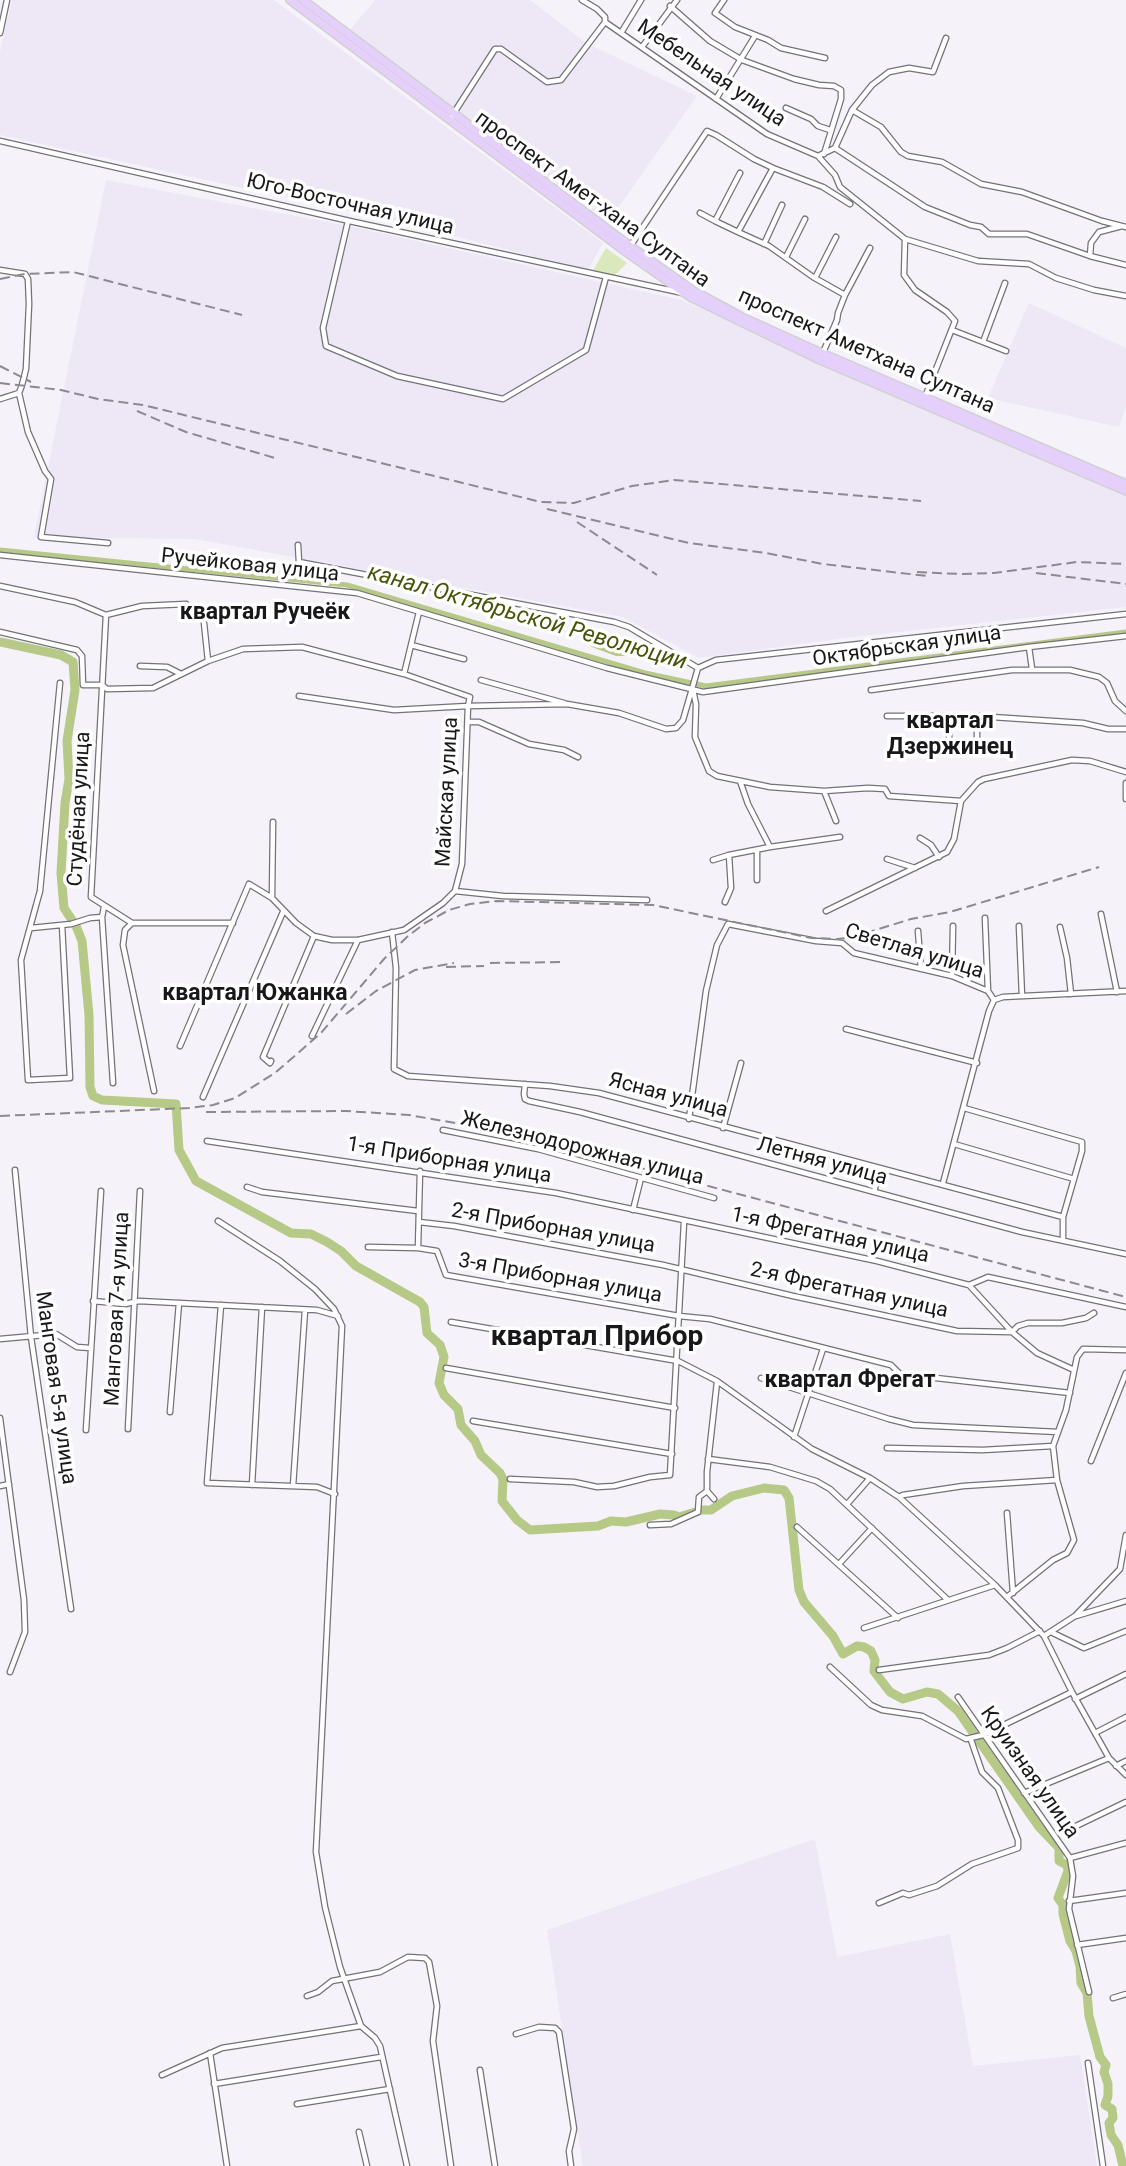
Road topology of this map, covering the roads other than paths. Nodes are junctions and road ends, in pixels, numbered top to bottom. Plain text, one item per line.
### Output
1 (7, 0) edge
2 (290, 0) edge
3 (303, 0) edge
4 (582, 0) edge
5 (641, 0) edge
6 (677, 0) edge
7 (724, 0) edge
8 (670, 6) junction
9 (605, 22) junction
10 (0, 33) edge
11 (621, 33) junction
12 (755, 36) junction
13 (946, 38) dead end
14 (641, 47) junction
15 (825, 58) dead end
16 (742, 60) junction
17 (716, 100) junction
18 (786, 108) dead end
19 (852, 110) junction
20 (452, 116) junction
21 (830, 131) junction
22 (0, 141) edge
23 (835, 148) junction
24 (821, 155) junction
25 (773, 168) junction
26 (740, 173) dead end
27 (850, 204) dead end
28 (782, 205) dead end
29 (700, 213) dead end
30 (805, 219) dead end
31 (715, 220) junction
32 (348, 221) junction
33 (1125, 227) edge
34 (738, 232) junction
35 (835, 237) dead end
36 (905, 239) junction
37 (764, 244) junction
38 (870, 248) dead end
39 (628, 249) junction
40 (1090, 256) junction
41 (786, 257) junction
42 (1126, 265) edge
43 (0, 270) edge
44 (606, 277) junction
45 (815, 278) junction
46 (1005, 283) dead end
47 (694, 291) junction
48 (685, 293) junction
49 (845, 295) junction
50 (1126, 296) edge
51 (952, 330) junction
52 (983, 342) junction
53 (1006, 351) dead end
54 (822, 357) junction
55 (19, 393) junction
56 (0, 400) edge
57 (925, 400) junction
58 (1126, 484) edge
59 (1126, 492) edge
60 (108, 543) dead end
61 (298, 545) dead end
62 (0, 555) edge
63 (0, 586) edge
64 (186, 604) dead end
65 (419, 612) junction
66 (1126, 614) edge
67 (106, 615) junction
68 (204, 623) dead end
69 (0, 632) edge
70 (1126, 636) edge
71 (411, 645) junction
72 (1030, 647) junction
73 (464, 659) dead end
74 (208, 661) junction
75 (140, 666) dead end
76 (698, 668) junction
77 (1032, 669) junction
78 (179, 673) junction
79 (404, 674) junction
80 (481, 680) dead end
81 (60, 683) dead end
82 (102, 685) junction
83 (693, 690) junction
84 (871, 690) dead end
85 (299, 696) dead end
86 (567, 704) junction
87 (468, 706) junction
88 (1126, 711) edge
89 (887, 716) dead end
90 (977, 716) junction
91 (947, 717) junction
92 (468, 722) junction
93 (1126, 729) edge
94 (950, 745) dead end
95 (977, 752) dead end
96 (578, 757) dead end
97 (1126, 772) edge
98 (740, 781) junction
99 (1126, 783) edge
100 (824, 791) junction
101 (1126, 799) edge
102 (961, 801) junction
103 (836, 821) dead end
104 (273, 822) dead end
105 (840, 838) dead end
106 (920, 838) dead end
107 (770, 848) junction
108 (757, 850) junction
109 (729, 855) junction
110 (939, 857) junction
111 (887, 859) dead end
112 (713, 860) dead end
113 (916, 868) junction
114 (757, 880) dead end
115 (455, 891) junction
116 (272, 898) junction
117 (647, 900) dead end
118 (725, 902) dead end
119 (104, 907) junction
120 (826, 911) dead end
121 (284, 912) junction
122 (1101, 914) dead end
123 (102, 917) junction
124 (985, 918) dead end
125 (132, 923) junction
126 (233, 923) junction
127 (62, 925) junction
128 (953, 926) dead end
129 (1019, 926) dead end
130 (1060, 927) dead end
131 (31, 928) junction
132 (918, 931) dead end
133 (392, 932) junction
134 (314, 936) junction
135 (358, 940) junction
136 (922, 969) junction
137 (952, 976) junction
138 (988, 991) junction
139 (1126, 991) edge
140 (1117, 992) junction
141 (1072, 994) junction
142 (1022, 996) junction
143 (994, 1000) junction
144 (846, 1029) dead end
145 (312, 1036) dead end
146 (180, 1046) dead end
147 (271, 1061) dead end
148 (740, 1063) dead end
149 (977, 1063) junction
150 (113, 1083) dead end
151 (525, 1084) junction
152 (154, 1091) dead end
153 (203, 1097) dead end
154 (964, 1108) junction
155 (689, 1119) junction
156 (723, 1128) junction
157 (443, 1130) dead end
158 (207, 1141) dead end
159 (954, 1144) junction
160 (880, 1169) junction
161 (15, 1170) dead end
162 (420, 1171) junction
163 (641, 1178) junction
164 (1074, 1179) junction
165 (943, 1183) junction
166 (247, 1187) dead end
167 (101, 1191) dead end
168 (140, 1191) dead end
169 (874, 1192) junction
170 (714, 1198) dead end
171 (633, 1210) junction
172 (418, 1211) junction
173 (1063, 1217) junction
174 (218, 1221) dead end
175 (419, 1222) junction
176 (684, 1222) junction
177 (1063, 1240) junction
178 (369, 1247) dead end
179 (418, 1248) junction
180 (1126, 1254) edge
181 (681, 1269) junction
182 (969, 1285) junction
183 (93, 1301) junction
184 (134, 1301) junction
185 (179, 1303) junction
186 (221, 1305) junction
187 (262, 1307) junction
188 (1126, 1307) edge
189 (305, 1310) junction
190 (1094, 1313) dead end
191 (679, 1316) junction
192 (339, 1317) junction
193 (451, 1322) dead end
194 (1012, 1332) junction
195 (31, 1336) junction
196 (0, 1337) edge
197 (90, 1348) junction
198 (823, 1349) junction
199 (1126, 1350) edge
200 (678, 1362) junction
201 (446, 1368) dead end
202 (1074, 1370) junction
203 (1126, 1373) edge
204 (761, 1378) dead end
205 (717, 1381) junction
206 (809, 1393) junction
207 (1070, 1393) junction
208 (675, 1408) junction
209 (170, 1412) dead end
210 (0, 1418) edge
211 (473, 1421) dead end
212 (128, 1429) dead end
213 (86, 1430) dead end
214 (1058, 1432) junction
215 (794, 1437) junction
216 (1053, 1446) junction
217 (887, 1448) dead end
218 (672, 1454) junction
219 (708, 1459) junction
220 (1091, 1461) dead end
221 (870, 1478) junction
222 (510, 1479) dead end
223 (1057, 1480) junction
224 (9, 1485) junction
225 (253, 1485) junction
226 (0, 1486) edge
227 (293, 1486) junction
228 (707, 1491) junction
229 (335, 1494) junction
230 (899, 1497) junction
231 (714, 1499) dead end
232 (848, 1503) junction
233 (1007, 1513) dead end
234 (650, 1525) dead end
235 (797, 1527) dead end
236 (872, 1528) junction
237 (1126, 1535) edge
238 (839, 1564) junction
239 (1123, 1568) edge
240 (995, 1585) junction
241 (1013, 1594) junction
242 (1007, 1597) junction
243 (948, 1601) junction
244 (1126, 1601) edge
245 (71, 1609) dead end
246 (1075, 1616) junction
247 (898, 1618) junction
248 (864, 1628) dead end
249 (1126, 1631) edge
250 (1050, 1632) junction
251 (1042, 1633) junction
252 (830, 1667) dead end
253 (879, 1670) dead end
254 (10, 1672) dead end
255 (1126, 1674) edge
256 (1072, 1692) junction
257 (958, 1697) dead end
258 (1075, 1699) junction
259 (1126, 1717) edge
260 (1095, 1733) junction
261 (983, 1735) junction
262 (971, 1740) junction
263 (1108, 1758) junction
264 (1126, 1761) edge
265 (1116, 1766) junction
266 (1126, 1775) edge
267 (1024, 1793) junction
268 (1126, 1802) edge
269 (1076, 1826) dead end
270 (1126, 1843) edge
271 (1069, 1858) junction
272 (1126, 1892) edge
273 (1069, 1901) junction
274 (879, 1903) dead end
275 (1126, 1938) edge
276 (1077, 1945) junction
277 (345, 1980) junction
278 (1089, 1992) dead end
279 (1126, 1994) edge
280 (307, 1996) dead end
281 (1113, 1998) dead end
282 (361, 2026) junction
283 (516, 2034) dead end
284 (211, 2053) junction
285 (382, 2057) junction
286 (1088, 2063) dead end
287 (480, 2070) dead end
288 (162, 2075) dead end
289 (214, 2084) junction
290 (390, 2089) junction
291 (297, 2104) dead end
292 (359, 2132) dead end
293 (227, 2166) edge
294 (367, 2166) edge
295 (407, 2166) edge
296 (451, 2166) edge
297 (495, 2166) edge
298 (571, 2166) edge
299 (1103, 2166) edge

1 - 10 street
2 - 20 main road, проспект Амет-хана Султана
3 - 20 main road
4 - 9 street, Мебельная улица
5 - 11 street
6 - 8 street
7 - 12 street
8 - 14 street
8 - 16 street
9 - 11 street, Мебельная улица
9 - 20 street
11 - 14 street, Мебельная улица
12 - 15 street
12 - 16 street
13 - 19 street
14 - 17 street, Мебельная улица
16 - 17 street
16 - 21 street
17 - 24 street, Мебельная улица
18 - 21 street
19 - 23 street
19 - 33 street
20 - 39 main road, проспект Амет-хана Султана
21 - 24 street
22 - 32 street, Юго-Восточная улица
23 - 24 street
23 - 40 street
24 - 36 street
25 - 27 street
25 - 34 street
25 - 39 street
26 - 31 street
28 - 37 street
29 - 31 street
30 - 41 street
31 - 34 street
32 - 44 street, Юго-Восточная улица
32 - 44 street
33 - 40 street
34 - 37 street
35 - 45 street
36 - 50 street
36 - 51 street
37 - 41 street
38 - 49 street
39 - 47 main road, проспект Аметхана Султана
39 - 48 main road, проспект Амет-хана Султана
40 - 42 street
41 - 45 street
43 - 55 street
44 - 48 street, Юго-Восточная улица
45 - 49 street
46 - 52 street
47 - 48 street, Юго-Восточная улица
47 - 54 main road, проспект Аметхана Султана
48 - 54 main road, проспект Амет-хана Султана
49 - 54 street
51 - 52 street
51 - 57 street
52 - 53 street
54 - 57 main road, проспект Амет-хана Султана
55 - 56 street
55 - 60 street
57 - 58 main road, проспект Аметхана Султана
57 - 59 main road, проспект Амет-хана Султана
61 - 76 street
62 - 65 street, Ручейковая улица
63 - 67 street
64 - 67 street
65 - 71 street
65 - 83 street, Ручейковая улица
66 - 76 street
67 - 82 street, Студёная улица
68 - 74 street
69 - 82 street
70 - 72 street, Октябрьская улица
71 - 73 street
71 - 79 street
72 - 77 street
72 - 83 street, Октябрьская улица
74 - 78 street
74 - 79 street
75 - 78 street
76 - 83 street
77 - 84 street
77 - 88 street
78 - 82 street
79 - 87 street
80 - 86 street, Майская улица
81 - 131 street
82 - 119 street, Студёная улица
83 - 86 street, Майская улица
83 - 98 street
85 - 87 street
86 - 87 street, Майская улица
87 - 92 street, Майская улица
89 - 91 street
90 - 91 street
90 - 93 street
90 - 95 street
91 - 94 street
92 - 96 street
92 - 115 street, Майская улица
97 - 102 street
98 - 100 street
98 - 107 street
99 - 101 street
100 - 102 street
100 - 103 street
102 - 110 street
104 - 116 street
105 - 107 street
106 - 110 street
107 - 108 street
108 - 109 street
108 - 114 street
109 - 112 street
109 - 118 street
110 - 113 street
111 - 113 street
113 - 120 street
115 - 117 street
115 - 133 street, Майская улица
116 - 121 street
116 - 126 street
119 - 123 street
119 - 125 street, Студёная улица
121 - 134 street
121 - 153 street
122 - 140 street
123 - 127 street
123 - 150 street
124 - 138 street
125 - 126 street, Студёная улица
125 - 152 street
126 - 146 street
127 - 131 street
127 - 131 street
128 - 137 street
129 - 142 street
130 - 141 street
132 - 136 street
133 - 135 street, Майская улица
133 - 151 street, Ясная улица
134 - 135 street, Майская улица
134 - 147 street
135 - 145 street
136 - 137 street, Светлая улица
136 - 155 street, Светлая улица
137 - 138 street, Светлая улица
138 - 143 street, Светлая улица
139 - 140 street
140 - 141 street
141 - 142 street
142 - 143 street
143 - 149 street
144 - 149 street
148 - 156 street
149 - 154 street
151 - 155 street, Ясная улица
151 - 169 street, Летняя улица
154 - 159 street
154 - 164 street
155 - 156 street, Ясная улица
156 - 160 street, Ясная улица
157 - 163 street, Железнодорожная улица
158 - 162 street, 1-я Приборная улица
159 - 164 street
159 - 165 street
160 - 165 street, Ясная улица
160 - 169 street
161 - 195 street, Манговая 5-я улица
162 - 171 street, 1-я Приборная улица
162 - 172 street
163 - 170 street, Железнодорожная улица
163 - 171 street
164 - 173 street
165 - 173 street, Ясная улица
166 - 172 street
167 - 183 street
168 - 184 street, Манговая 7-я улица
169 - 177 street, Летняя улица
171 - 176 street, 1-я Приборная улица
172 - 175 street
173 - 177 street
174 - 192 street
175 - 179 street
175 - 181 street, 2-я Приборная улица
176 - 181 street
176 - 182 street, 1-я Фрегатная улица
177 - 180 street, Летняя улица
178 - 179 street
179 - 191 street, 3-я Приборная улица
181 - 191 street
181 - 194 street, 2-я Фрегатная улица
182 - 188 street
182 - 194 street
183 - 184 street
183 - 197 street
184 - 185 street
184 - 212 street, Манговая 7-я улица
185 - 186 street
185 - 209 street
186 - 187 street
186 - 225 street
187 - 189 street
187 - 225 street
189 - 192 street
189 - 227 street
190 - 194 street, 2-я Фрегатная улица
191 - 198 street
191 - 200 street
192 - 229 street
193 - 200 street
194 - 202 street
195 - 196 street
195 - 197 street
195 - 245 street, Манговая 5-я улица
197 - 213 street
198 - 206 street
198 - 207 street
199 - 202 street
200 - 205 street
200 - 208 street
201 - 208 street
202 - 207 street
203 - 220 street
204 - 206 street
205 - 215 street
205 - 219 street
206 - 214 street
206 - 215 street
207 - 214 street
208 - 218 street
210 - 224 street
211 - 218 street
214 - 216 street
215 - 221 street
216 - 217 street
216 - 223 street
218 - 222 street
219 - 228 street
219 - 232 street
221 - 230 street
221 - 232 street
223 - 230 street
223 - 241 street
224 - 226 street
224 - 254 street
225 - 227 street
227 - 229 street
228 - 231 street
228 - 234 street
229 - 277 street
230 - 240 street
232 - 236 street
233 - 241 street
235 - 238 street
236 - 238 street
236 - 243 street
237 - 239 street
238 - 247 street
239 - 246 street
240 - 242 street
240 - 243 street
241 - 242 street
242 - 251 street
243 - 247 street
244 - 246 street
246 - 250 street
247 - 248 street
249 - 250 street
250 - 251 street
251 - 253 street
251 - 256 street
252 - 262 street
255 - 258 street
256 - 258 street
256 - 261 street
257 - 261 street, Круизная улица
258 - 260 street
259 - 260 street
260 - 263 street
261 - 262 street
261 - 267 street, Круизная улица
262 - 274 street
263 - 265 street
263 - 267 street
264 - 265 street
265 - 266 street
267 - 271 street, Круизная улица
268 - 269 street
270 - 271 street
271 - 273 street, Круизная улица
272 - 273 street
273 - 276 street, Круизная улица
275 - 276 street
276 - 278 street, Круизная улица
277 - 280 street
277 - 282 street
277 - 296 street
279 - 281 street
282 - 284 street
282 - 285 street
283 - 298 street
284 - 288 street
284 - 289 street
285 - 289 street
285 - 290 street
286 - 299 street
287 - 297 street
289 - 293 street
290 - 291 street
290 - 295 street
292 - 294 street

